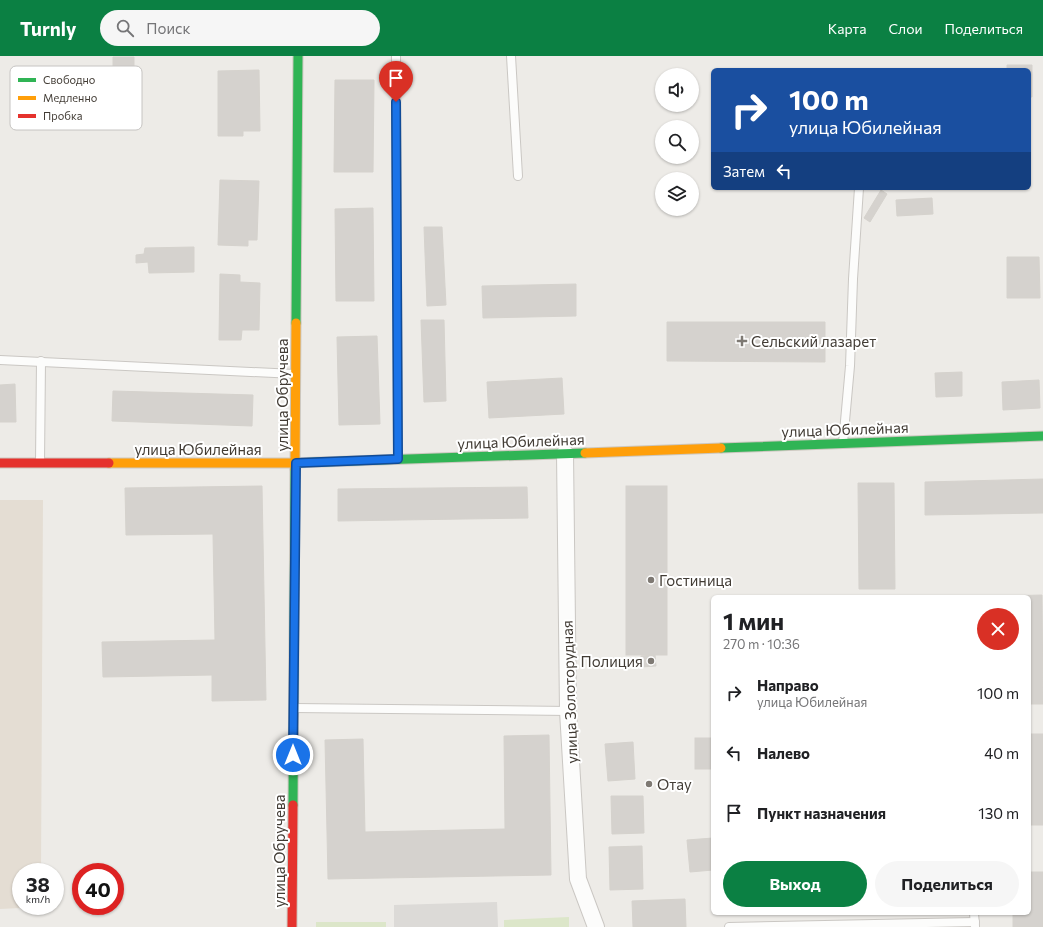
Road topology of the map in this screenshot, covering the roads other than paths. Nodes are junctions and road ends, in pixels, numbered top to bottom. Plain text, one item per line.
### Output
1 (298, 56) edge
2 (396, 56) edge
3 (511, 56) edge
4 (518, 176) dead end
5 (859, 190) edge
6 (0, 360) edge
7 (41, 361) junction
8 (296, 374) junction
9 (1043, 436) edge
10 (843, 444) junction
11 (566, 454) junction
12 (398, 459) junction
13 (0, 463) edge
14 (40, 463) junction
15 (296, 463) junction
16 (294, 708) junction
17 (568, 711) junction
18 (975, 924) edge
19 (292, 927) edge
20 (596, 927) edge
21 (729, 927) edge

1 - 8 street, улица Обручева
2 - 12 lane
3 - 4 lane
5 - 10 lane
6 - 7 lane
7 - 8 lane
7 - 14 lane
8 - 15 street, улица Обручева
9 - 10 street, улица Юбилейная
10 - 11 street, улица Юбилейная
11 - 12 street, улица Юбилейная
11 - 17 street, улица Золоторудная
12 - 15 street, улица Юбилейная
13 - 14 street, улица Юбилейная
14 - 15 street, улица Юбилейная
15 - 16 street, улица Обручева
16 - 17 lane
16 - 19 street, улица Обручева
17 - 20 street, улица Золоторудная
18 - 21 lane

